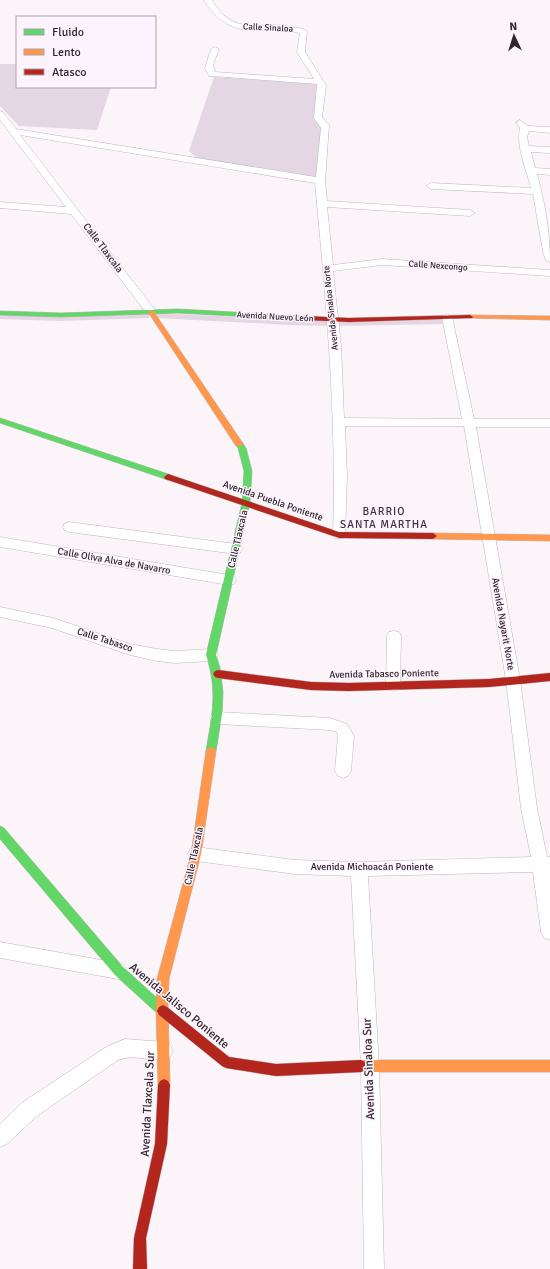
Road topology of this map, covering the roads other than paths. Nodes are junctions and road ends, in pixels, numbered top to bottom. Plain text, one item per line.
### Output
1 (208, 0) edge
2 (215, 49) dead end
3 (321, 84) junction
4 (0, 114) edge
5 (550, 130) edge
6 (14, 132) junction
7 (525, 149) junction
8 (550, 150) edge
9 (532, 171) junction
10 (550, 172) edge
11 (320, 181) junction
12 (431, 186) dead end
13 (537, 191) junction
14 (322, 204) junction
15 (0, 205) edge
16 (75, 211) junction
17 (470, 213) dead end
18 (549, 255) edge
19 (327, 269) junction
20 (550, 273) edge
21 (0, 313) edge
22 (152, 316) junction
23 (550, 318) edge
24 (0, 321) edge
25 (448, 321) junction
26 (332, 323) junction
27 (550, 326) edge
28 (0, 420) edge
29 (339, 422) junction
30 (468, 422) junction
31 (550, 422) edge
32 (246, 503) junction
33 (69, 527) dead end
34 (339, 535) junction
35 (487, 538) junction
36 (550, 538) edge
37 (0, 542) edge
38 (236, 549) junction
39 (229, 580) junction
40 (0, 612) edge
41 (394, 636) dead end
42 (211, 655) junction
43 (218, 674) junction
44 (550, 677) edge
45 (513, 680) junction
46 (393, 685) junction
47 (217, 718) junction
48 (343, 771) dead end
49 (0, 831) edge
50 (196, 854) junction
51 (545, 864) edge
52 (359, 869) junction
53 (550, 932) edge
54 (0, 950) edge
55 (119, 971) junction
56 (162, 1010) junction
57 (164, 1051) junction
58 (370, 1066) junction
59 (550, 1066) edge
60 (0, 1137) edge
61 (140, 1269) edge
62 (374, 1269) edge

1 - 3 street, Calle Sinaloa
2 - 3 street
3 - 11 street, Avenida Sinaloa Norte
4 - 6 street, Calle Tlaxcala
5 - 7 street
6 - 11 street
6 - 16 street, Calle Tlaxcala
7 - 8 street
7 - 9 street
9 - 10 street
9 - 13 street
11 - 14 street, Avenida Sinaloa Norte
12 - 13 street
13 - 18 street
14 - 17 street
14 - 19 street, Avenida Sinaloa Norte
15 - 16 street
16 - 22 street, Calle Tlaxcala
19 - 20 street, Calle Nexcongo
19 - 26 street, Avenida Sinaloa Norte
21 - 22 street, Avenida Nuevo León
22 - 24 street, Avenida Nuevo León
22 - 26 street, Avenida Nuevo León
22 - 32 street, Calle Tlaxcala
23 - 25 street, Avenida Nuevo León
25 - 26 street, Avenida Nuevo León
25 - 27 street, Avenida Nuevo León
25 - 30 street, Avenida Nayarit Norte
26 - 29 street, Avenida Sinaloa Norte
28 - 32 street, Avenida Puebla Poniente
29 - 30 street
29 - 34 street, Avenida Sinaloa Norte
30 - 31 street
30 - 35 street, Avenida Nayarit Norte
32 - 34 street, Avenida Puebla Poniente
32 - 38 street, Calle Tlaxcala
33 - 38 street
34 - 35 street, Avenida Puebla Poniente
35 - 36 street, Avenida Puebla Poniente
35 - 45 street, Avenida Nayarit Norte
37 - 39 street, Calle Oliva Alva de Navarro
38 - 39 street, Calle Tlaxcala
39 - 42 street, Calle Tlaxcala
40 - 42 street, Calle Tabasco
41 - 46 street
42 - 43 street, Calle Tlaxcala
43 - 46 street, Avenida Tabasco Poniente
43 - 47 street, Calle Tlaxcala
44 - 45 street, Avenida Tabasco Poniente
45 - 46 street, Avenida Tabasco Poniente
45 - 51 street, Avenida Nayarit Norte
47 - 48 street
47 - 50 street, Calle Tlaxcala
49 - 55 street, Avenida Jalisco Poniente
50 - 52 street, Avenida Michoacán Poniente
50 - 56 street, Calle Tlaxcala
51 - 52 street, Avenida Michoacán Poniente
51 - 53 street, Avenida Nayarit Norte
52 - 58 street, Avenida Sinaloa Sur
54 - 55 street
55 - 56 street, Avenida Jalisco Poniente
56 - 57 street, Avenida Tlaxcala Sur
56 - 58 street, Avenida Jalisco Poniente
57 - 60 street
57 - 61 street, Avenida Tlaxcala Sur
58 - 59 street, Avenida Jalisco Poniente
58 - 62 street, Avenida Sinaloa Sur

